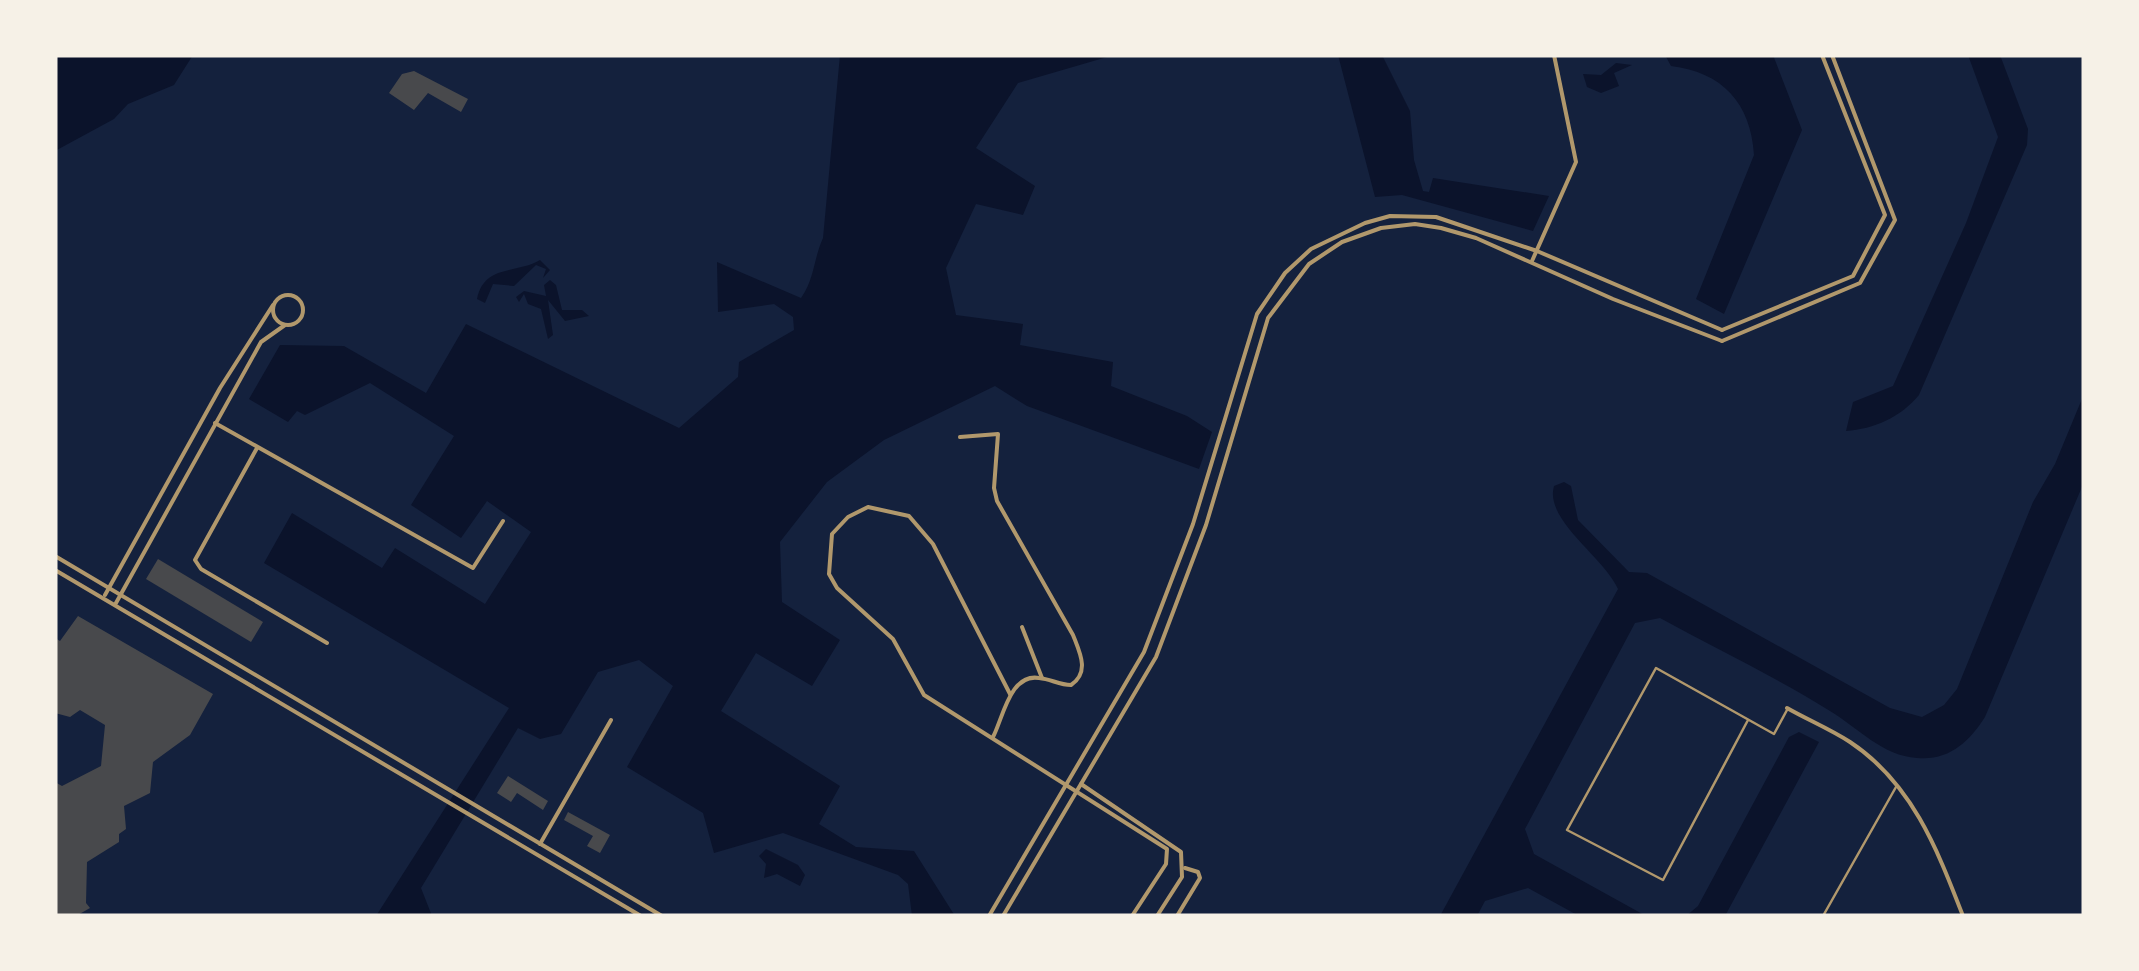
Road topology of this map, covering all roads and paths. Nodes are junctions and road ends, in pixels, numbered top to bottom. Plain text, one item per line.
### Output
1 (1554, 55) edge
2 (1822, 55) edge
3 (1832, 55) edge
4 (1852, 105) junction
5 (1844, 108) junction
6 (1537, 252) junction
7 (1532, 262) junction
8 (274, 305) junction
9 (1257, 314) junction
10 (1268, 318) junction
11 (285, 325) junction
12 (1722, 330) junction
13 (251, 336) junction
14 (1722, 340) junction
15 (261, 342) junction
16 (215, 424) junction
17 (960, 437) dead end
18 (256, 448) junction
19 (503, 522) dead end
20 (55, 556) edge
21 (55, 570) edge
22 (110, 586) junction
23 (122, 593) junction
24 (104, 596) junction
25 (116, 603) junction
26 (1022, 627) dead end
27 (326, 643) dead end
28 (1042, 678) junction
29 (1010, 694) junction
30 (1787, 708) joint
31 (610, 720) dead end
32 (1748, 720) junction
33 (993, 737) junction
34 (1068, 783) junction
35 (1079, 786) junction
36 (1898, 786) junction
37 (1040, 830) junction
38 (1050, 836) junction
39 (540, 844) junction
40 (1186, 868) junction
41 (641, 916) edge
42 (662, 916) edge
43 (989, 916) edge
44 (1003, 916) edge
45 (1132, 916) edge
46 (1157, 916) edge
47 (1177, 916) edge
48 (1823, 916) edge
49 (1963, 916) edge

1 - 6 street
2 - 5 street
3 - 4 street
4 - 5 street
4 - 14 street
5 - 12 street
6 - 7 street
6 - 9 street
6 - 12 street
7 - 10 street
7 - 14 street
8 - 11 street
8 - 11 street
8 - 13 street
9 - 10 street
9 - 34 street
10 - 35 street
11 - 15 street
12 - 14 street
13 - 15 street
13 - 22 street
15 - 16 street
16 - 18 street
16 - 23 street
17 - 28 street
18 - 19 street
18 - 27 street
20 - 22 street
21 - 24 street
22 - 23 street
22 - 24 street
23 - 25 street
23 - 39 street
24 - 25 street
25 - 41 street
26 - 28 street
28 - 29 street
29 - 33 street
29 - 33 street
30 - 32 lane
30 - 36 street
31 - 39 street
32 - 32 lane
33 - 34 street
34 - 35 street
34 - 37 street
35 - 38 street
35 - 40 street
35 - 45 street
36 - 48 lane
36 - 49 street
37 - 38 street
37 - 43 street
38 - 44 street
39 - 42 street
40 - 46 street
40 - 47 street

